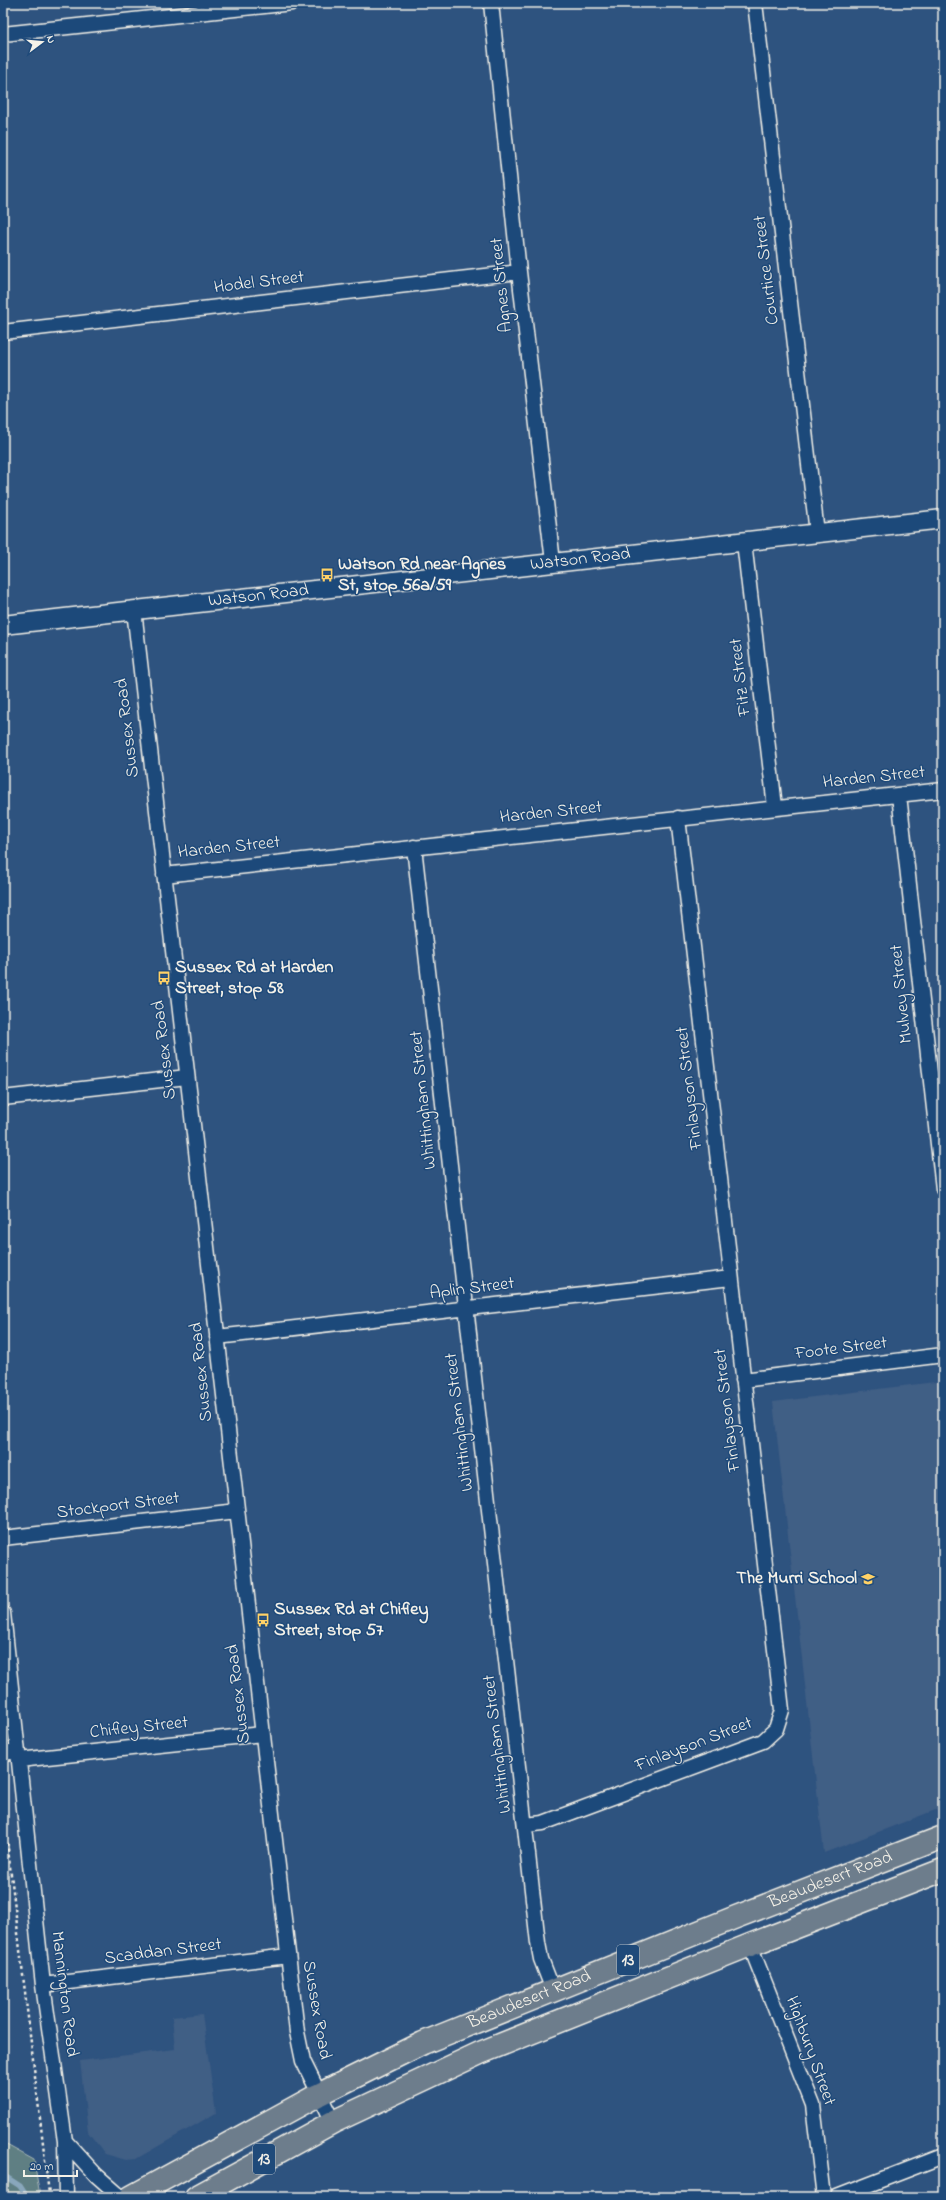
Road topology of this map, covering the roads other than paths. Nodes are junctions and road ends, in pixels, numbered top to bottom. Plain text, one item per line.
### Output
1 (292, 3) edge
2 (491, 3) edge
3 (755, 3) edge
4 (3, 34) edge
5 (519, 272) junction
6 (3, 332) edge
7 (943, 519) edge
8 (817, 533) junction
9 (744, 542) junction
10 (553, 562) junction
11 (134, 610) junction
12 (3, 625) edge
13 (943, 790) edge
14 (899, 795) junction
15 (775, 807) junction
16 (678, 818) junction
17 (414, 847) junction
18 (164, 875) junction
19 (187, 1077) junction
20 (3, 1098) edge
21 (943, 1189) edge
22 (730, 1278) junction
23 (467, 1309) junction
24 (217, 1338) junction
25 (943, 1355) edge
26 (743, 1380) junction
27 (237, 1511) junction
28 (3, 1538) edge
29 (3, 1613) edge
30 (262, 1734) junction
31 (3, 1752) edge
32 (18, 1756) junction
33 (526, 1825) junction
34 (943, 1837) edge
35 (943, 1870) edge
36 (750, 1945) junction
37 (288, 1956) junction
38 (43, 1985) junction
39 (553, 1990) junction
40 (318, 2095) junction
41 (333, 2122) junction
42 (65, 2141) junction
43 (943, 2156) edge
44 (66, 2197) edge
45 (121, 2197) edge
46 (131, 2197) edge
47 (196, 2197) edge
48 (824, 2197) edge
49 (837, 2197) edge

1 - 4 street
2 - 5 street, Agnes Street
3 - 8 street, Courtice Street
5 - 6 street, Hodel Street
5 - 10 street, Agnes Street
7 - 8 street, Watson Road
8 - 9 street, Watson Road
9 - 10 street, Watson Road
9 - 15 street, Fitz Street
10 - 11 street, Watson Road
11 - 12 street, Watson Road
11 - 18 street, Sussex Road
13 - 14 street, Harden Street
14 - 15 street, Harden Street
14 - 21 street, Mulvey Street
15 - 16 street, Harden Street
16 - 17 street, Harden Street
16 - 22 street, Finlayson Street
17 - 18 street, Harden Street
17 - 23 street, Whittingham Street
18 - 19 street, Sussex Road
19 - 20 street
19 - 24 street, Sussex Road
22 - 23 street, Aplin Street
22 - 26 street, Finlayson Street
23 - 24 street, Aplin Street
23 - 33 street, Whittingham Street
24 - 27 street, Sussex Road
25 - 26 street, Foote Street
26 - 33 street, Finlayson Street
27 - 28 street, Stockport Street
27 - 30 street, Sussex Road
29 - 32 street, Mannington Road
30 - 32 street, Chifley Street
30 - 37 street, Sussex Road
31 - 32 street, Chifley Street
32 - 38 street, Mannington Road
33 - 39 street, Whittingham Street
34 - 39 highway, Beaudesert Road / 13
35 - 36 highway, Beaudesert Road / 13
36 - 41 highway, Beaudesert Road / 13
36 - 48 street, Highbury Street
37 - 38 street, Scaddan Street
37 - 40 street, Sussex Road
38 - 42 street, Mannington Road
39 - 40 highway, Beaudesert Road / 13
40 - 41 street, Sussex Road
40 - 46 highway, Beaudesert Road / 13
41 - 47 highway, Beaudesert Road / 13
42 - 44 street, Mannington Road
42 - 45 street
43 - 49 street

